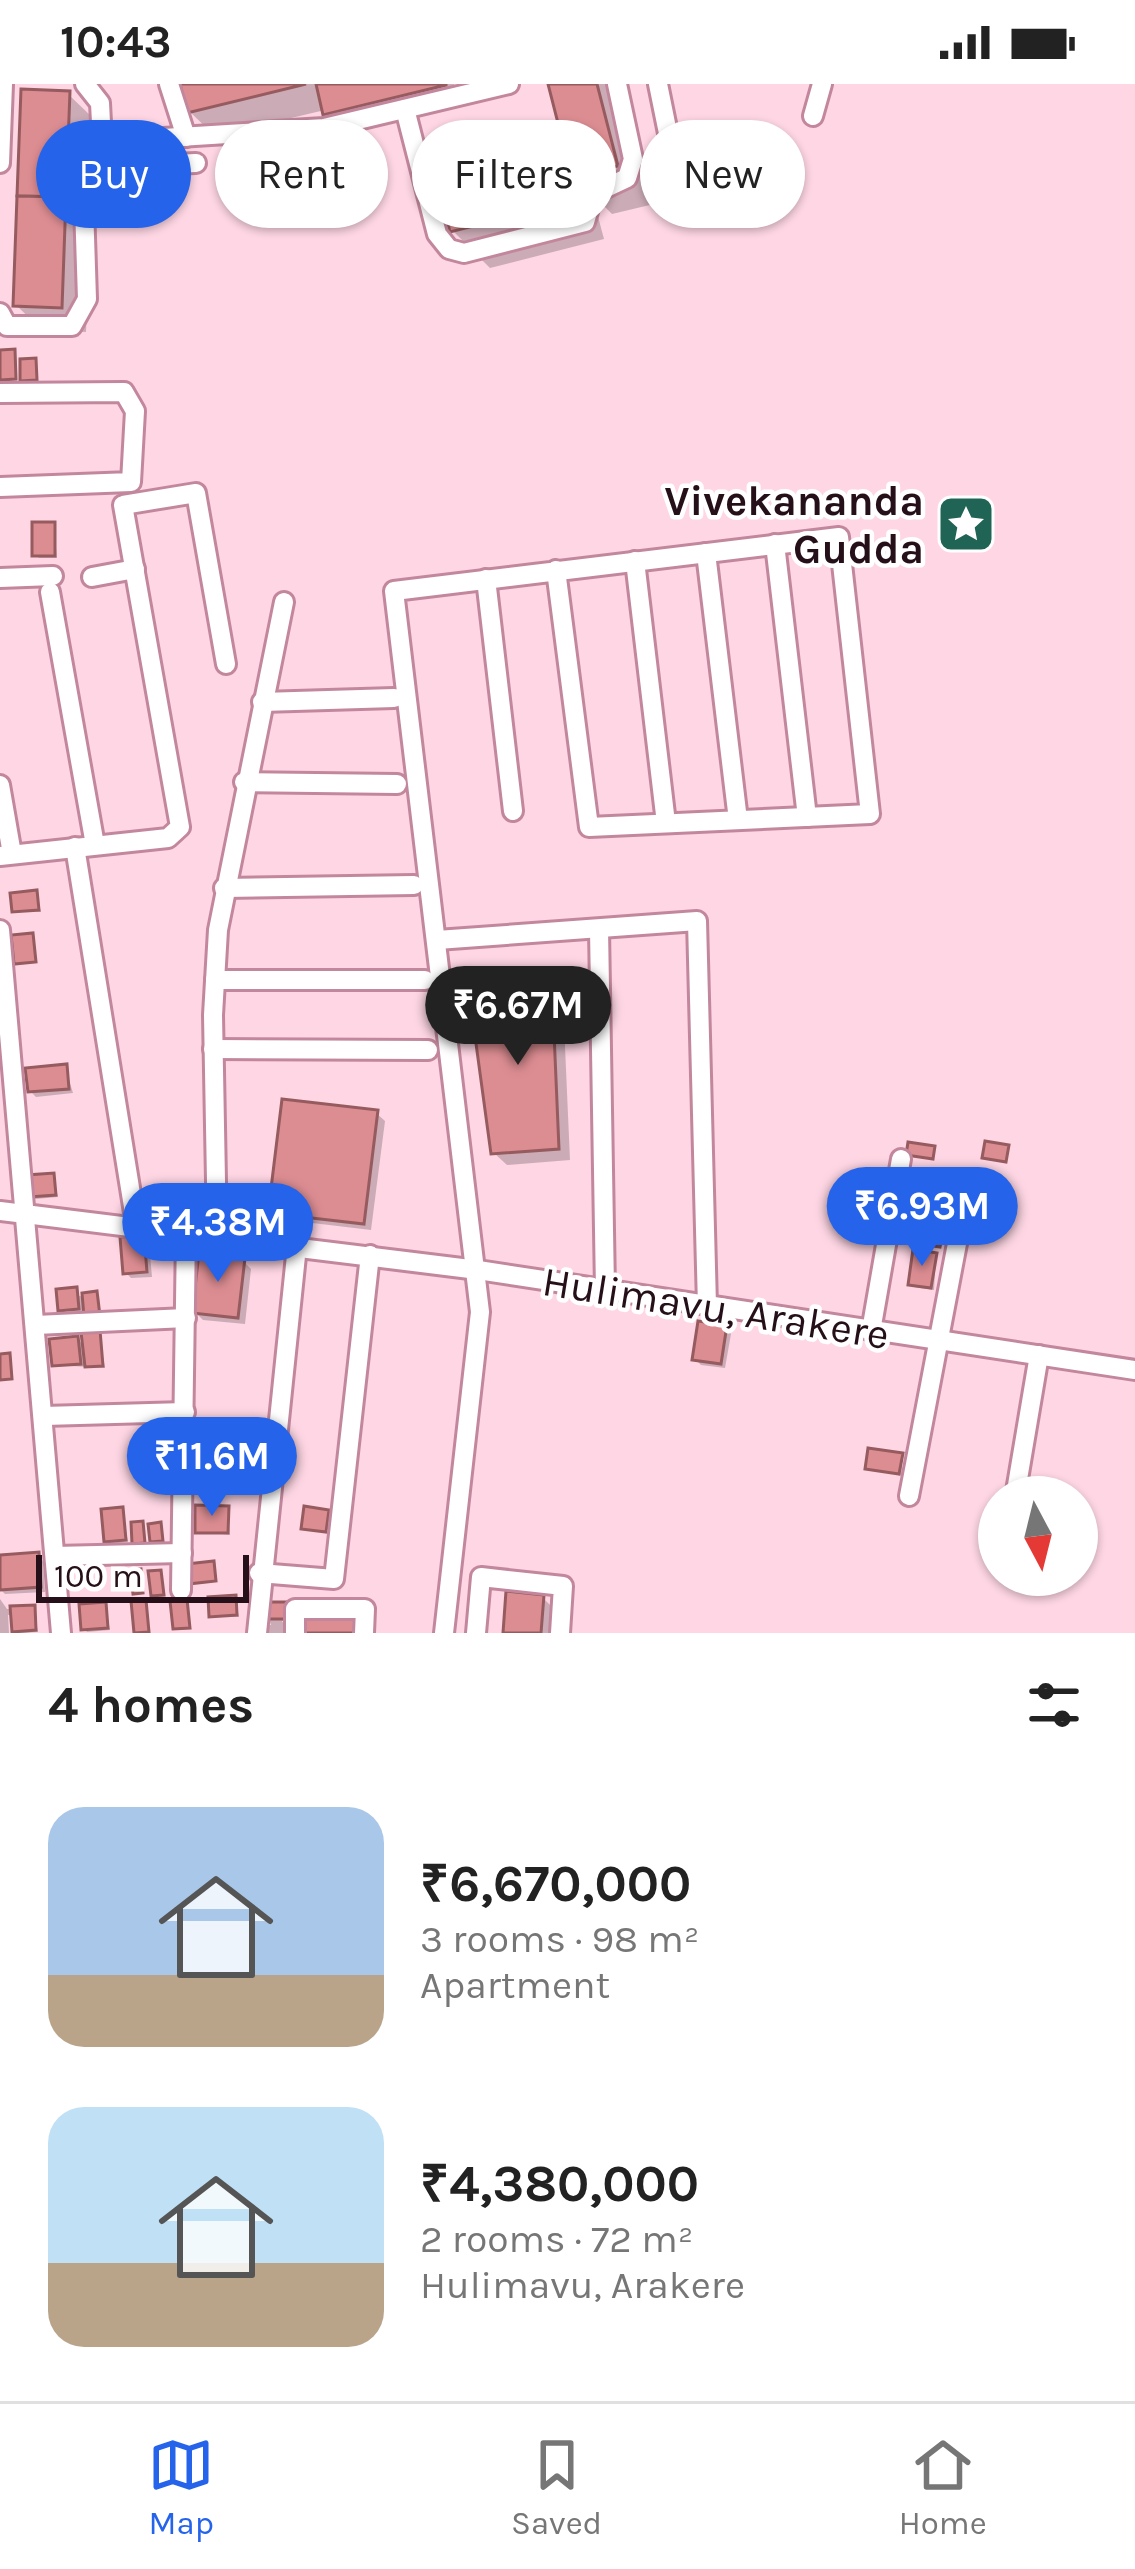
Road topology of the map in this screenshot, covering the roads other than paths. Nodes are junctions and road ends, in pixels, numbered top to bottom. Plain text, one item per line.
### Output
1 (4, 84) edge
2 (85, 84) edge
3 (169, 84) edge
4 (509, 84) edge
5 (616, 84) edge
6 (658, 84) edge
7 (822, 84) edge
8 (459, 90) edge
9 (404, 109) junction
10 (813, 116) dead end
11 (101, 120) edge
12 (181, 120) edge
13 (665, 120) edge
14 (191, 137) edge
15 (0, 163) edge
16 (191, 163) edge
17 (196, 163) dead end
18 (84, 228) edge
19 (0, 313) edge
20 (0, 393) edge
21 (0, 487) edge
22 (775, 544) junction
23 (706, 553) junction
24 (635, 561) junction
25 (135, 569) junction
26 (556, 571) junction
27 (92, 577) dead end
28 (0, 578) edge
29 (486, 579) junction
30 (284, 602) dead end
31 (226, 664) dead end
32 (394, 698) dead end
33 (262, 702) junction
34 (244, 782) junction
35 (397, 784) dead end
36 (0, 785) edge
37 (513, 811) dead end
38 (807, 817) junction
39 (737, 820) junction
40 (666, 823) junction
41 (85, 846) junction
42 (6, 855) edge
43 (414, 885) dead end
44 (224, 888) junction
45 (599, 928) junction
46 (0, 930) edge
47 (437, 940) junction
48 (215, 980) junction
49 (425, 980) dead end
50 (213, 1049) junction
51 (428, 1050) dead end
52 (901, 1159) dead end
53 (967, 1191) dead end
54 (26, 1210) junction
55 (0, 1211) edge
56 (136, 1225) junction
57 (186, 1231) junction
58 (217, 1237) junction
59 (297, 1246) junction
60 (370, 1255) junction
61 (478, 1270) junction
62 (605, 1290) junction
63 (707, 1306) junction
64 (185, 1318) junction
65 (36, 1324) junction
66 (871, 1330) junction
67 (942, 1341) junction
68 (1040, 1355) junction
69 (1135, 1370) edge
70 (185, 1412) junction
71 (44, 1416) junction
72 (1019, 1476) edge
73 (909, 1496) dead end
74 (182, 1553) junction
75 (55, 1556) junction
76 (260, 1573) junction
77 (181, 1590) dead end
78 (61, 1633) edge
79 (257, 1633) edge
80 (295, 1633) edge
81 (364, 1633) edge
82 (443, 1633) edge
83 (476, 1633) edge
84 (560, 1633) edge

1 - 15 street
2 - 11 street
3 - 12 street
4 - 8 street
5 - 9 street
6 - 13 street
7 - 10 street
8 - 9 street
9 - 14 street
16 - 17 street
18 - 19 street
20 - 21 street
22 - 23 street
22 - 38 street
22 - 38 street
23 - 24 street
23 - 39 street
24 - 26 street
24 - 40 street
25 - 27 street
25 - 31 street
25 - 41 street
26 - 29 street
26 - 40 street
28 - 41 street
29 - 37 street
29 - 47 street
30 - 33 street
32 - 33 street
33 - 34 street
34 - 35 street
34 - 44 street
36 - 42 street
38 - 39 street
39 - 40 street
41 - 42 street
41 - 56 street
43 - 44 street
44 - 48 street
45 - 47 street
45 - 62 street
45 - 63 street
46 - 54 street
47 - 61 street
48 - 49 street
48 - 50 street
50 - 51 street
50 - 58 street
52 - 66 street
53 - 67 street
54 - 55 street, Hulimavu, Arakere
54 - 56 street, Hulimavu, Arakere
54 - 65 street
56 - 57 street, Hulimavu, Arakere
57 - 58 street, Hulimavu, Arakere
57 - 64 street
58 - 59 street, Hulimavu, Arakere
59 - 60 street, Hulimavu, Arakere
59 - 76 street
60 - 61 street, Hulimavu, Arakere
60 - 76 street
61 - 62 street, Hulimavu, Arakere
61 - 82 street
62 - 63 street, Hulimavu, Arakere
63 - 66 street, Hulimavu, Arakere
64 - 65 street
64 - 70 street
65 - 71 street
66 - 67 street, Hulimavu, Arakere
67 - 68 street, Hulimavu, Arakere
67 - 73 street
68 - 69 street, Hulimavu, Arakere
68 - 72 street
70 - 71 street
70 - 74 street
71 - 75 street
74 - 75 street
74 - 77 street
75 - 78 street
76 - 79 street
80 - 81 street
83 - 84 street

